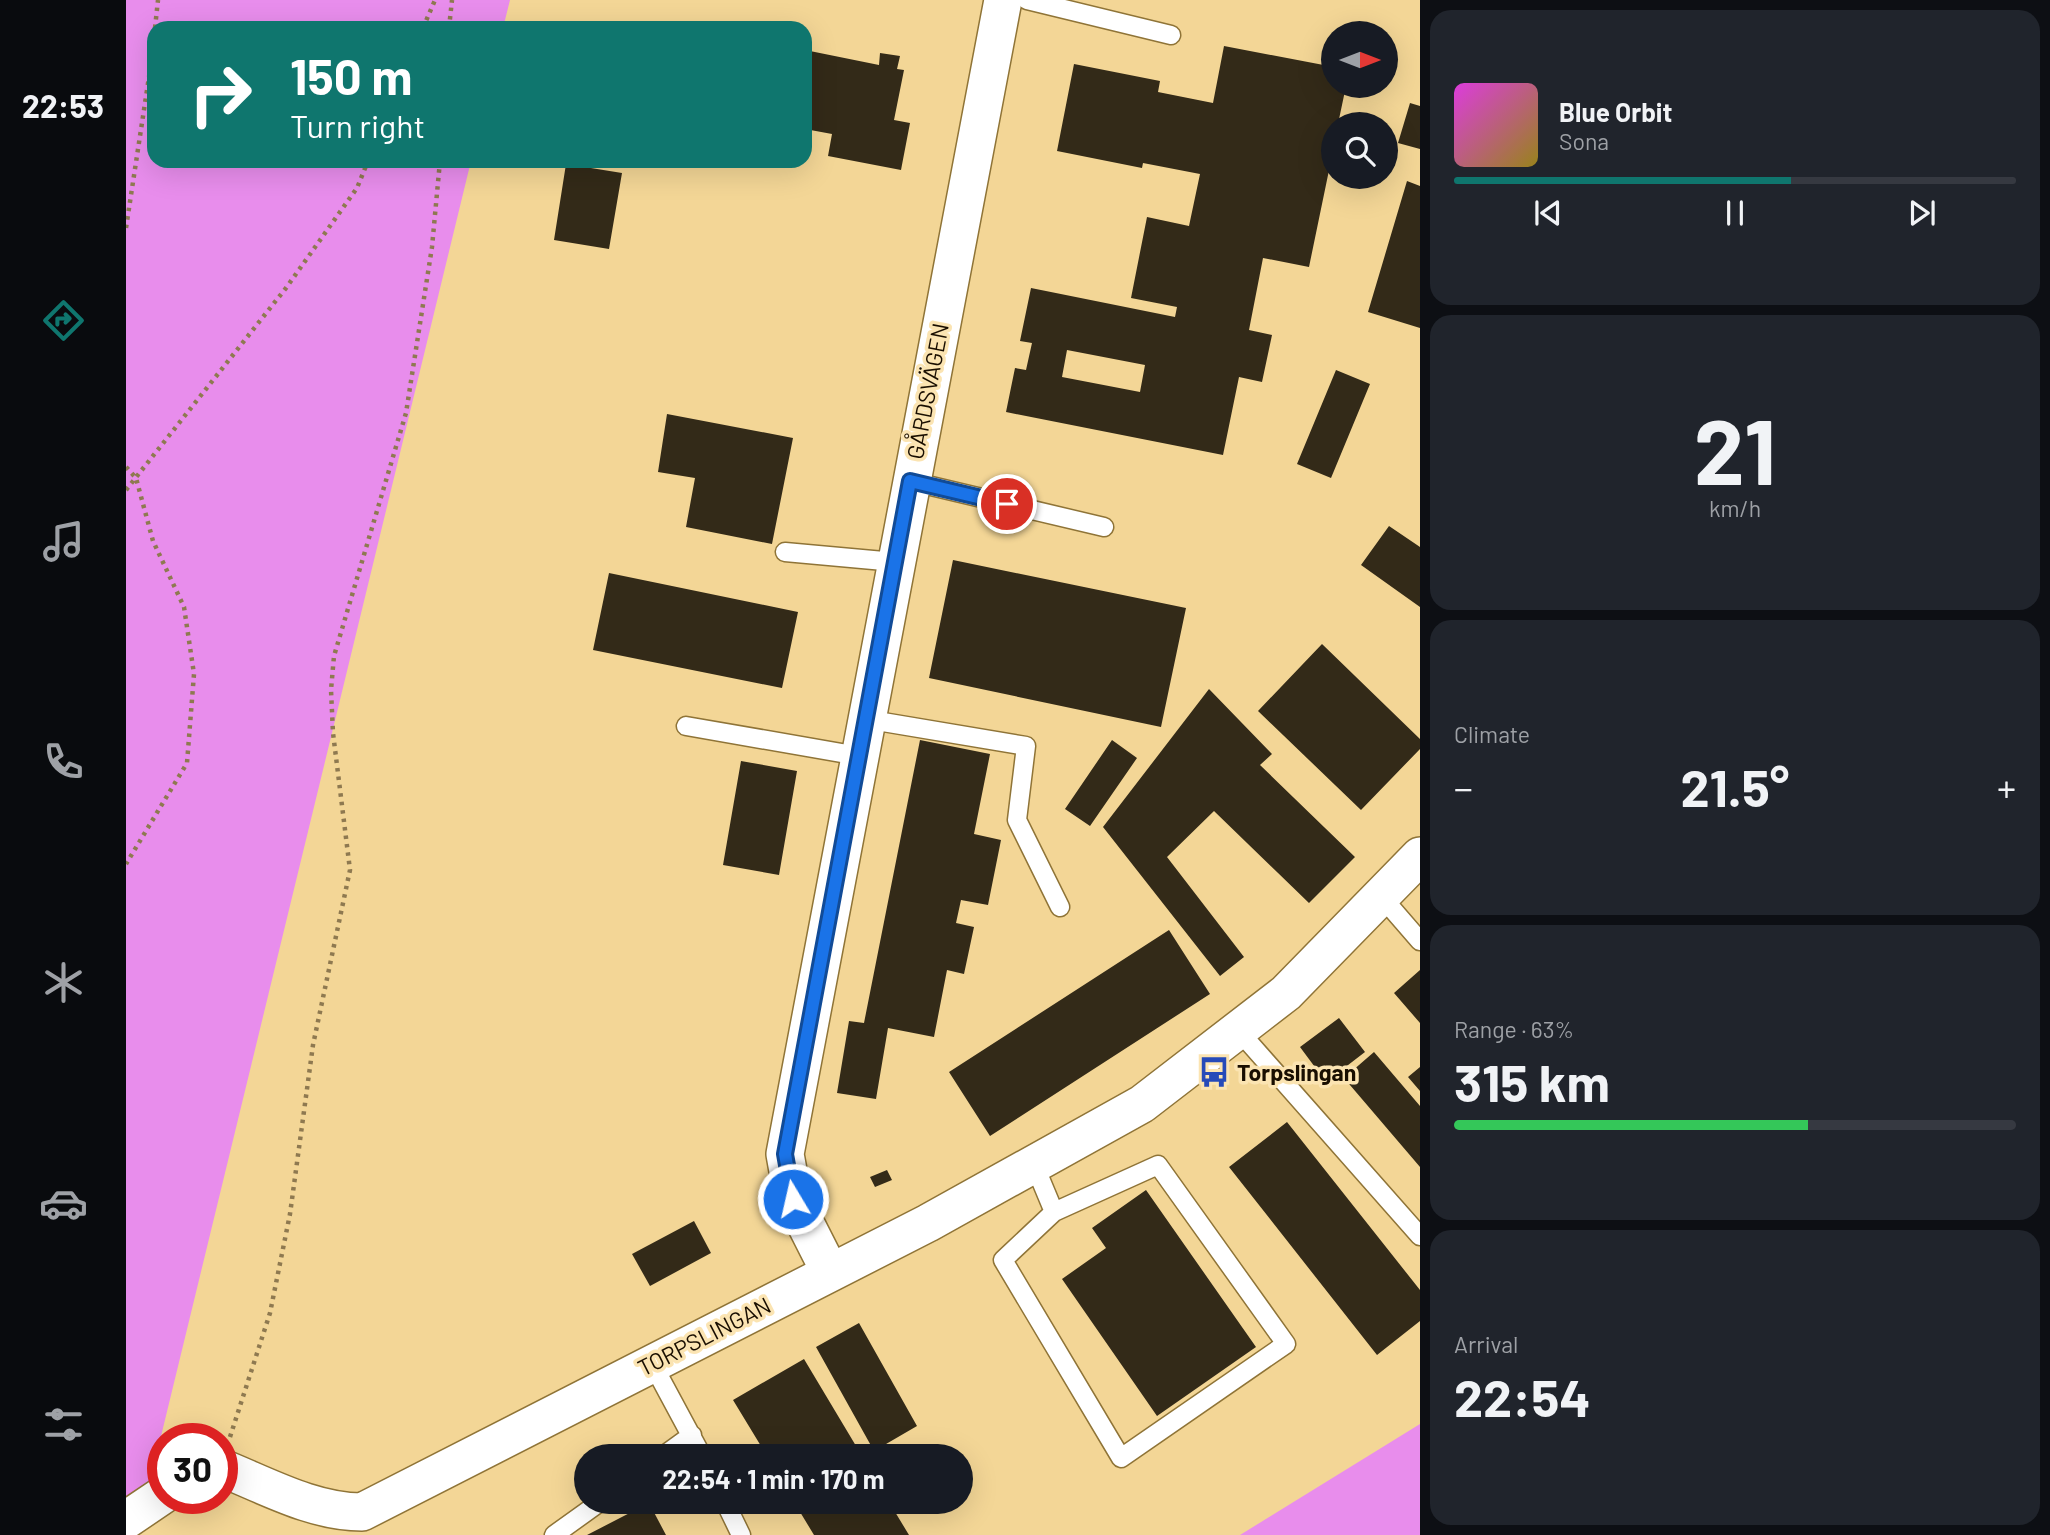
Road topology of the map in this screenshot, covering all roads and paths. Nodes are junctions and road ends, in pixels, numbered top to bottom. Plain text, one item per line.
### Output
1 (158, 0) edge
2 (435, 0) edge
3 (452, 0) edge
4 (1003, 0) edge
5 (1027, 0) edge
6 (156, 21) edge
7 (426, 21) edge
8 (450, 21) edge
9 (1171, 35) dead end
10 (147, 90) edge
11 (365, 168) edge
12 (439, 168) edge
13 (126, 228) edge
14 (126, 467) edge
15 (136, 478) junction
16 (910, 481) junction
17 (126, 490) edge
18 (1104, 527) dead end
19 (785, 552) dead end
20 (895, 562) junction
21 (865, 719) junction
22 (686, 726) dead end
23 (859, 756) junction
24 (1420, 856) edge
25 (126, 864) edge
26 (1381, 896) junction
27 (1060, 907) dead end
28 (1420, 941) edge
29 (1238, 1030) junction
30 (1034, 1164) junction
31 (1054, 1212) junction
32 (1420, 1236) edge
33 (830, 1272) junction
34 (652, 1363) junction
35 (235, 1423) edge
36 (692, 1435) junction
37 (680, 1444) edge
38 (696, 1444) edge
39 (238, 1465) edge
40 (147, 1506) edge
41 (583, 1514) edge
42 (731, 1514) edge
43 (126, 1520) edge
44 (554, 1535) edge
45 (741, 1535) edge

1 - 6 path
2 - 7 path
3 - 8 path
4 - 16 street, GÅRDSVÄGEN
5 - 9 lane
10 - 13 path
11 - 15 path
12 - 35 path
14 - 15 path
15 - 17 path
15 - 25 path
16 - 18 lane
16 - 20 street, GÅRDSVÄGEN
19 - 20 lane
20 - 21 street, GÅRDSVÄGEN
21 - 23 street, GÅRDSVÄGEN
21 - 27 lane
22 - 23 lane
23 - 33 street, GÅRDSVÄGEN
24 - 26 street, TORPSLINGAN
26 - 28 lane
26 - 29 street, TORPSLINGAN
29 - 30 street, TORPSLINGAN
29 - 32 lane
30 - 31 lane
30 - 33 street, TORPSLINGAN
31 - 31 lane
33 - 34 street, TORPSLINGAN
34 - 36 lane
34 - 39 street, TORPSLINGAN
36 - 37 lane
36 - 38 lane
40 - 43 street
41 - 44 lane
42 - 45 lane

